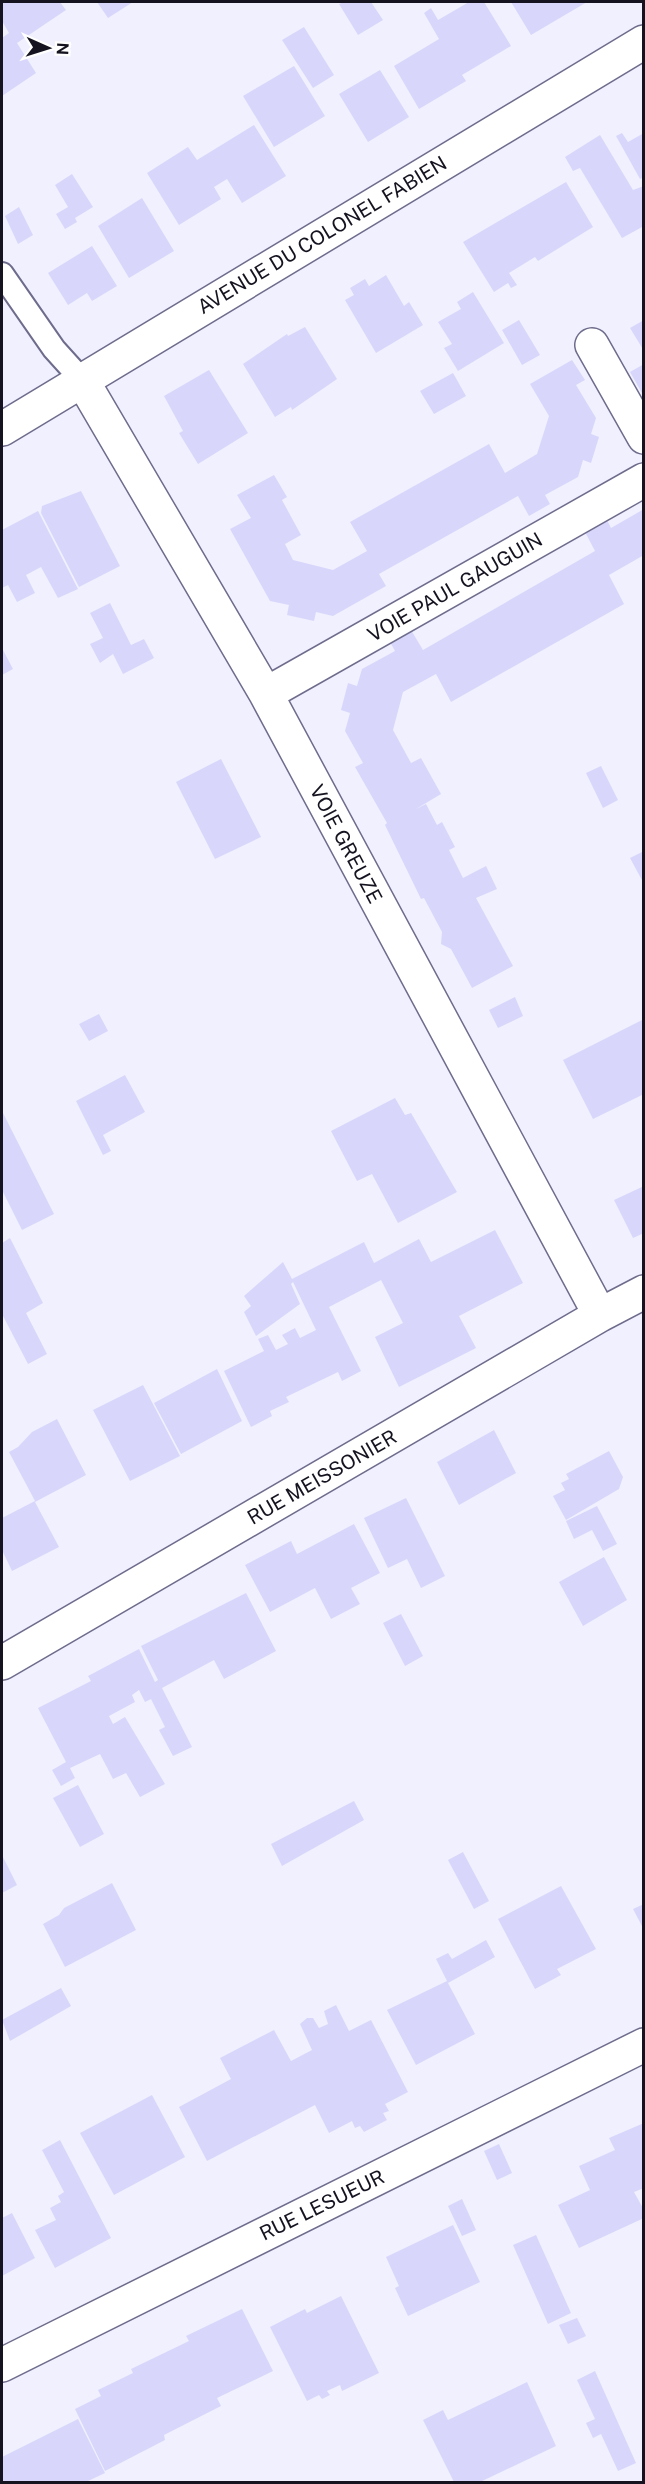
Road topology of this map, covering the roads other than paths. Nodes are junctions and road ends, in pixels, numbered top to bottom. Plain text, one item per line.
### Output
1 (644, 42) edge
2 (2, 274) edge
3 (592, 345) dead end
4 (82, 380) junction
5 (2, 429) edge
6 (644, 437) edge
7 (644, 480) edge
8 (266, 694) junction
9 (644, 1292) edge
10 (600, 1315) junction
11 (2, 1663) edge
12 (644, 2045) edge
13 (2, 2365) edge

1 - 4 street, AVENUE DU COLONEL FABIEN
2 - 4 lane
3 - 6 street
4 - 5 street, AVENUE DU COLONEL FABIEN
4 - 8 street, VOIE GREUZE
7 - 8 street, VOIE PAUL GAUGUIN
8 - 10 street, VOIE GREUZE
9 - 10 street, RUE MEISSONIER
10 - 11 street, RUE MEISSONIER
12 - 13 street, RUE LESUEUR

